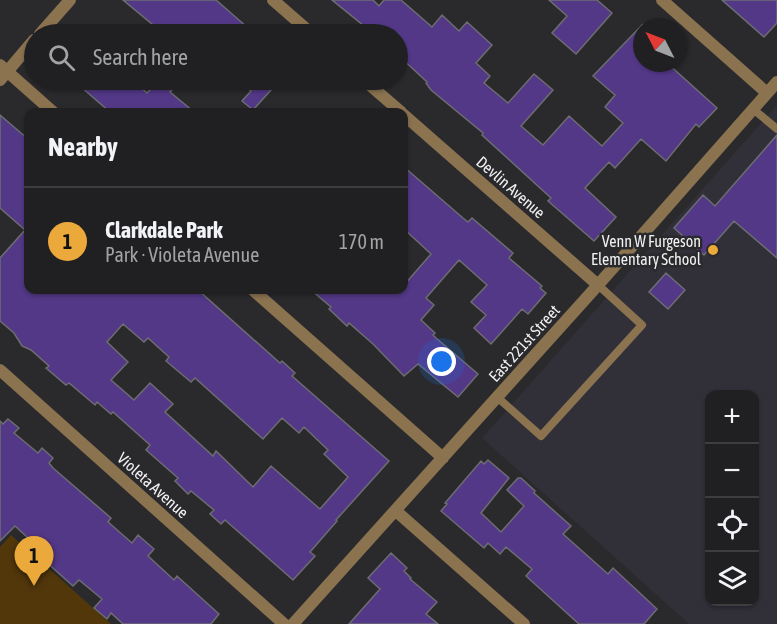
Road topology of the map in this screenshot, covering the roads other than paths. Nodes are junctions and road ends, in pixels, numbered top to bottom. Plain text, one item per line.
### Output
1 (70, 0) edge
2 (273, 0) edge
3 (662, 0) edge
4 (49, 24) edge
5 (301, 24) edge
6 (24, 50) edge
7 (2, 72) edge
8 (777, 82) edge
9 (24, 89) edge
10 (25, 90) edge
11 (375, 90) edge
12 (767, 93) junction
13 (48, 108) edge
14 (395, 108) edge
15 (753, 109) junction
16 (408, 119) edge
17 (777, 129) edge
18 (598, 285) junction
19 (258, 294) edge
20 (0, 370) edge
21 (497, 397) junction
22 (442, 458) junction
23 (396, 511) junction
24 (284, 624) edge
25 (293, 624) edge
26 (524, 624) edge

1 - 4 street
2 - 5 street
3 - 12 street
6 - 7 street
7 - 9 street
8 - 12 street, East 221st Street
10 - 13 street
11 - 14 street, Devlin Avenue
12 - 15 street, East 221st Street
15 - 17 lane
15 - 18 street, East 221st Street
16 - 18 street, Devlin Avenue
18 - 21 street, East 221st Street
18 - 21 lane
19 - 22 street
20 - 24 street, Violeta Avenue
21 - 22 street, East 221st Street
22 - 23 street, East 221st Street
23 - 25 street, East 221st Street
23 - 26 street

